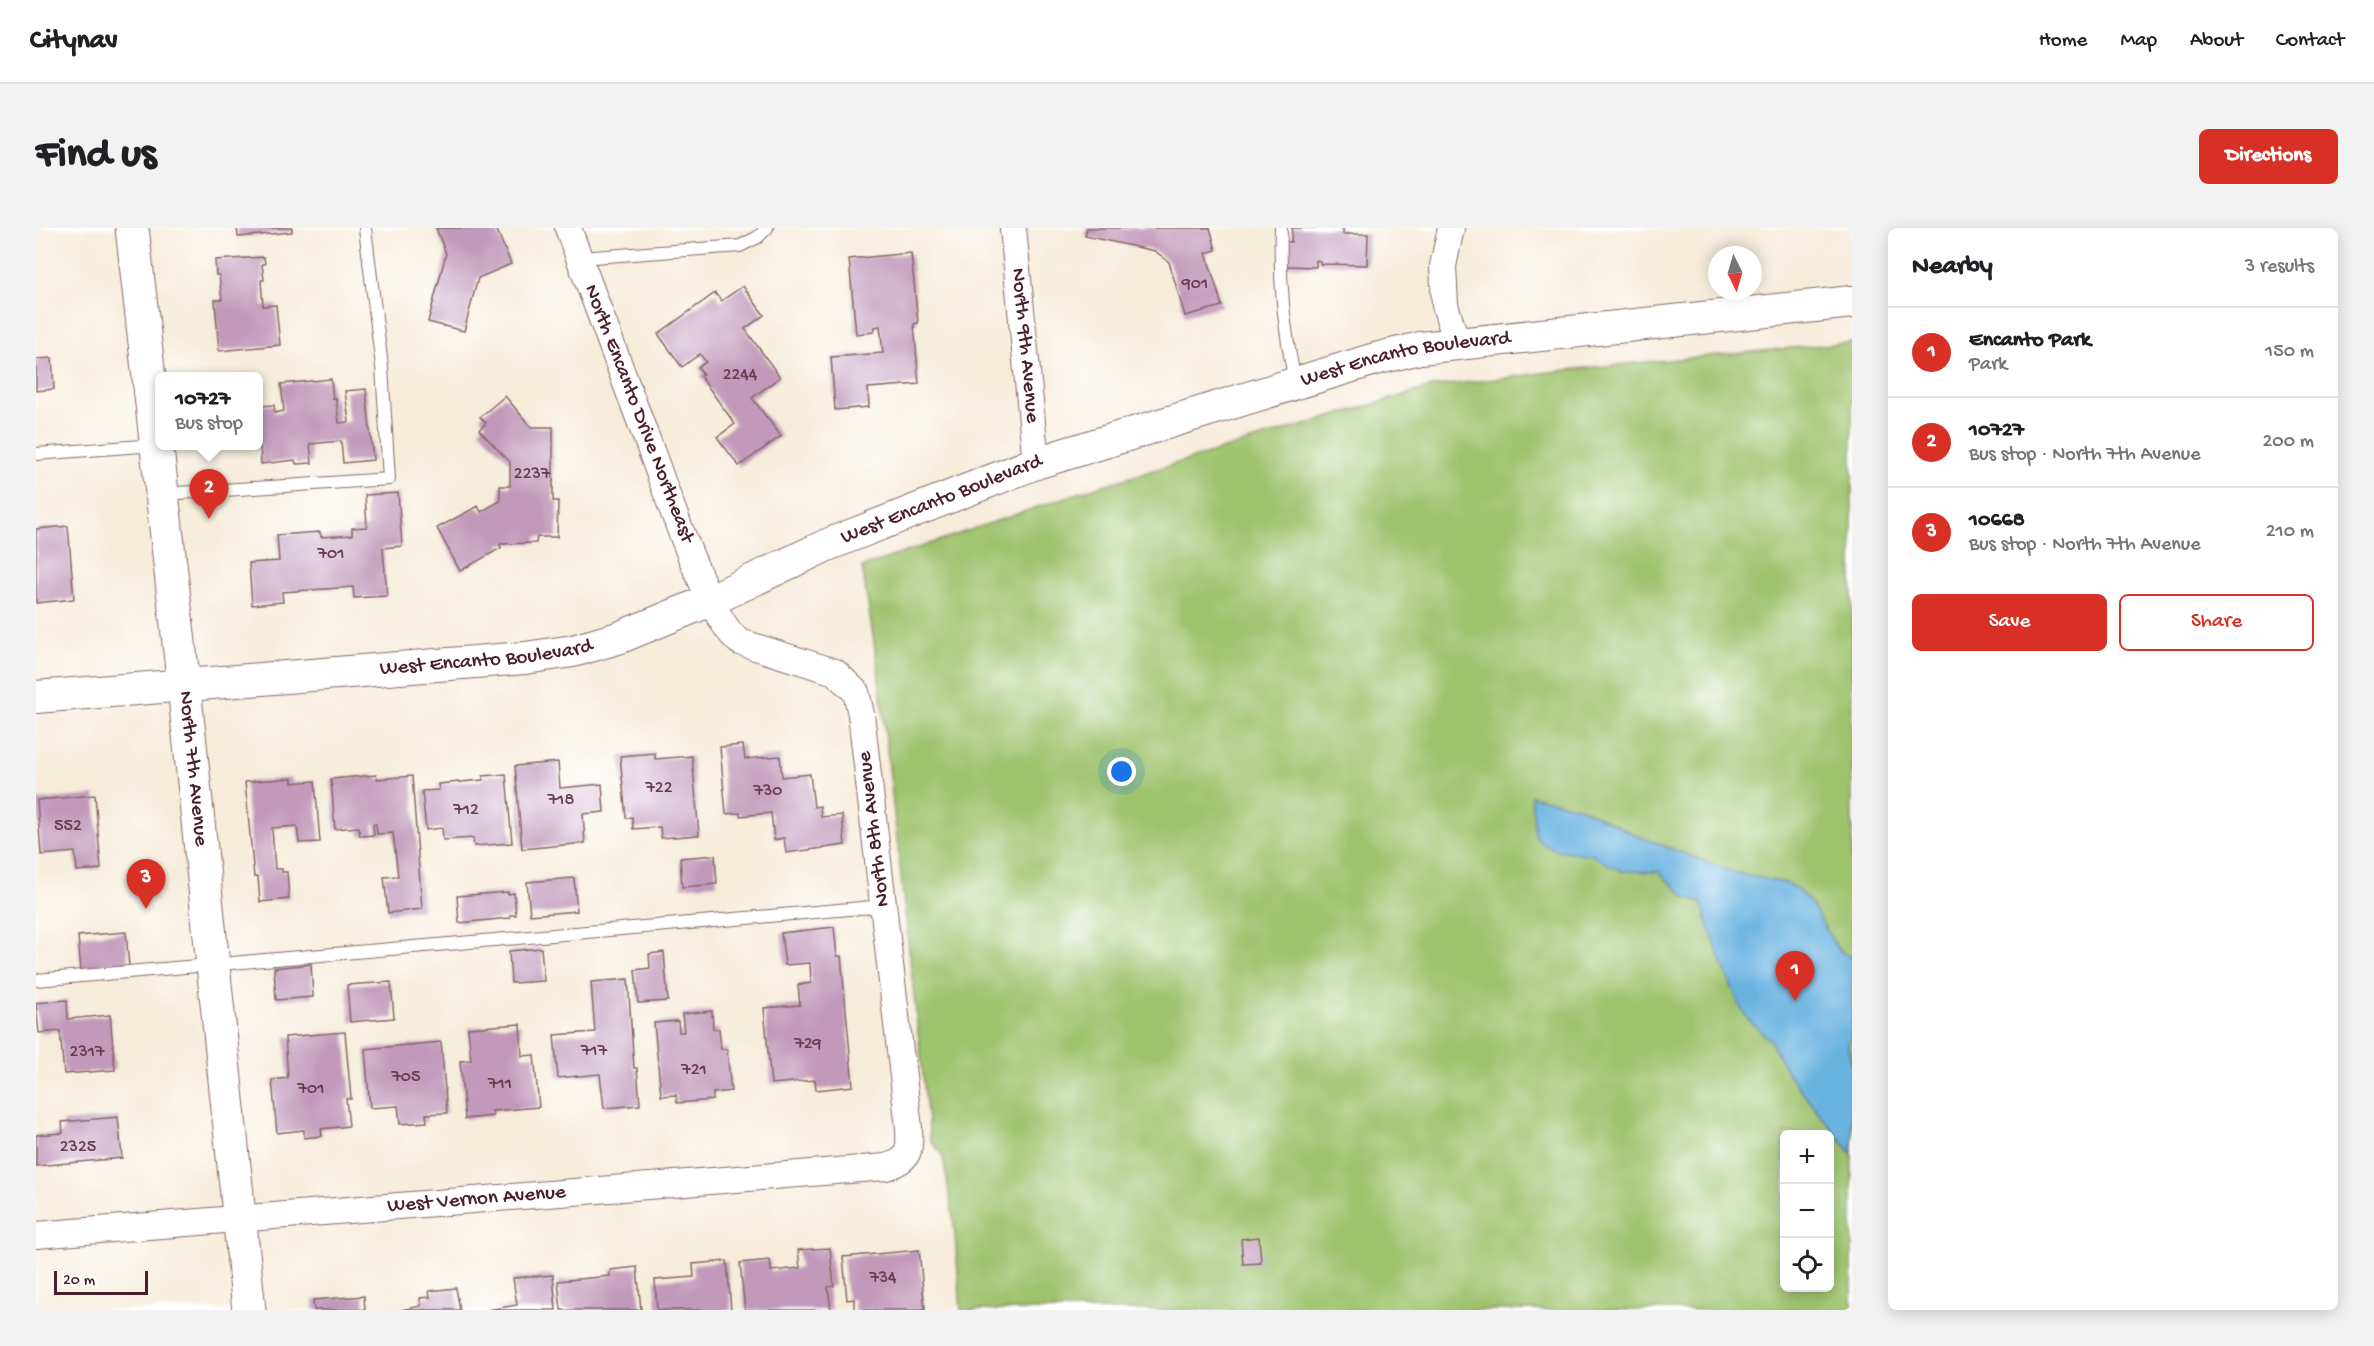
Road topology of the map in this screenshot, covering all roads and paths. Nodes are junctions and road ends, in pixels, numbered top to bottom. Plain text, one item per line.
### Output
1 (132, 228) edge
2 (365, 228) edge
3 (568, 228) edge
4 (767, 228) edge
5 (1013, 228) edge
6 (1281, 228) edge
7 (1451, 228) edge
8 (579, 258) junction
9 (1852, 302) edge
10 (1457, 343) junction
11 (1295, 383) junction
12 (155, 436) edge
13 (155, 445) edge
14 (157, 450) edge
15 (36, 454) edge
16 (1036, 463) junction
17 (162, 494) junction
18 (711, 600) junction
19 (184, 687) junction
20 (36, 697) edge
21 (884, 906) junction
22 (213, 966) junction
23 (36, 980) edge
24 (909, 1148) joint
25 (240, 1219) junction
26 (36, 1235) edge
27 (249, 1310) edge

1 - 12 main road, North 7th Avenue
2 - 17 lane
3 - 8 street, North Encanto Drive Northeast
4 - 8 lane
5 - 16 street, North 9th Avenue
6 - 11 lane
7 - 10 street
8 - 18 street, North Encanto Drive Northeast
9 - 10 street, West Encanto Boulevard
10 - 11 street, West Encanto Boulevard
11 - 16 street, West Encanto Boulevard
13 - 15 lane
14 - 17 main road, North 7th Avenue
16 - 18 street, West Encanto Boulevard
17 - 19 main road, North 7th Avenue
18 - 19 street, West Encanto Boulevard
18 - 21 street, North 8th Avenue
19 - 20 street, West Encanto Boulevard
19 - 22 main road, North 7th Avenue
21 - 22 lane
21 - 24 street, North 8th Avenue
22 - 23 lane
22 - 25 main road, North 7th Avenue
24 - 25 street, West Vernon Avenue
25 - 26 street, West Vernon Avenue
25 - 27 main road, North 7th Avenue

